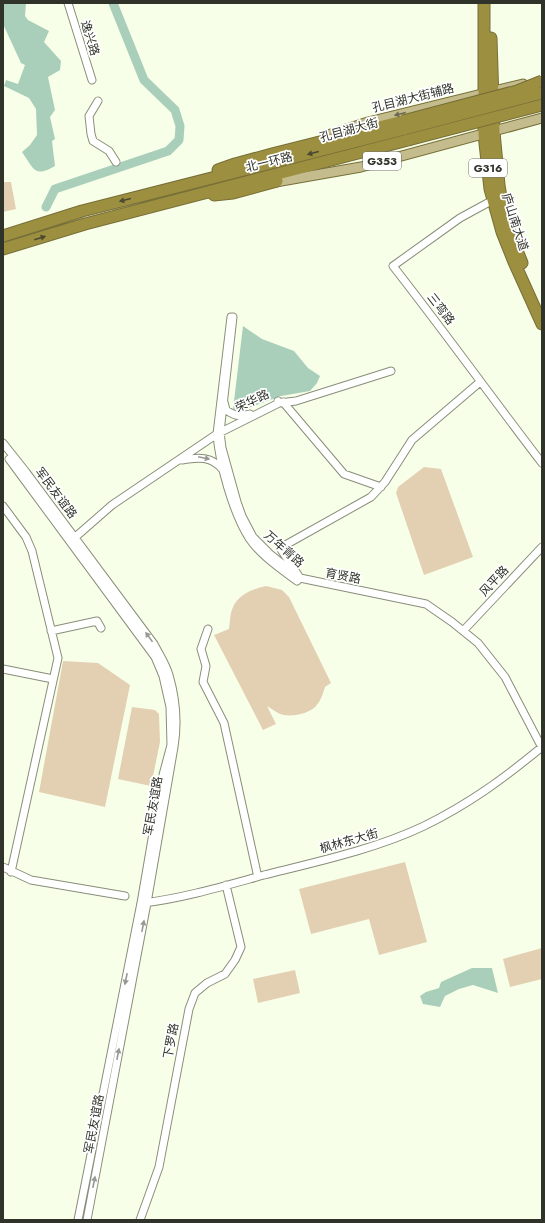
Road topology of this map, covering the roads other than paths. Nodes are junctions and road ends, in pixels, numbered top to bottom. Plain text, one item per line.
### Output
1 (68, 3) edge
2 (484, 3) edge
3 (490, 3) edge
4 (92, 80) dead end
5 (542, 80) edge
6 (488, 92) junction
7 (542, 93) edge
8 (98, 101) dead end
9 (542, 105) edge
10 (542, 112) edge
11 (542, 118) edge
12 (404, 125) junction
13 (489, 133) junction
14 (409, 144) junction
15 (272, 154) junction
16 (116, 162) dead end
17 (269, 184) junction
18 (163, 191) junction
19 (180, 199) junction
20 (493, 200) junction
21 (3, 236) edge
22 (3, 250) edge
23 (542, 307) edge
24 (542, 324) edge
25 (391, 371) dead end
26 (480, 382) junction
27 (223, 401) junction
28 (281, 403) junction
29 (250, 414) junction
30 (219, 431) junction
31 (3, 443) edge
32 (3, 451) edge
33 (178, 460) junction
34 (542, 463) edge
35 (224, 472) junction
36 (381, 487) junction
37 (3, 506) edge
38 (71, 538) junction
39 (542, 547) edge
40 (300, 578) junction
41 (101, 628) dead end
42 (208, 629) dead end
43 (51, 631) junction
44 (463, 631) junction
45 (3, 669) edge
46 (53, 679) junction
47 (541, 744) edge
48 (3, 867) edge
49 (11, 872) junction
50 (257, 873) junction
51 (226, 885) junction
52 (125, 896) dead end
53 (144, 900) junction
54 (78, 1220) edge
55 (87, 1220) edge
56 (140, 1220) edge

1 - 4 street, 逸兴路
2 - 6 highway, 庐山南大道 / G316
3 - 6 highway, 庐山南大道 / G316
5 - 6 main road, 孔目湖大街辅路
5 - 12 highway, bridge
6 - 13 highway, 庐山南大道 / G316
6 -> 15 main road, 孔目湖大街辅路
7 - 12 highway, 孔目湖大街, bridge
8 - 16 street
9 - 14 highway, 北一环路, bridge
10 - 14 highway
11 - 13 main road
12 - 15 highway
12 -> 18 highway, 孔目湖大街
13 - 17 main road, G353
13 - 20 highway, 庐山南大道 / G316
13 - 23 highway, 庐山南大道 / G316
14 - 17 highway
14 - 19 highway, 北一环路
15 - 18 highway
17 - 19 highway, G353
18 -> 21 highway
22 -> 19 highway, 北一环路 / G353
20 - 24 highway, 庐山南大道 / G316
20 - 26 street, 三弯路
25 - 28 street
26 - 34 street, 三弯路
26 - 36 street
27 - 29 street
27 - 30 street, 万年青路
27 - 30 street, 万年青路
28 - 29 street, 荣华路
28 - 30 street, 荣华路
28 - 36 street
29 - 30 street, 荣华路
30 - 33 street, 荣华路
30 - 35 street, 万年青路
30 - 38 street, 荣华路
30 - 40 street, 万年青路
31 - 38 street, 军民友谊路
32 - 38 street, 军民友谊路
33 -> 35 street
33 - 38 street, 荣华路
35 - 40 street, 万年青路
36 - 40 street
37 - 43 street
38 - 53 street, 军民友谊路
39 - 44 street, 风平路
40 - 44 street, 育贤路
41 - 43 street
42 - 50 street
43 - 46 street
44 - 47 street, 育贤路
45 - 46 street
46 - 49 street
47 - 50 street, 枫林东大街
47 - 51 street, 枫林东大街
48 - 49 street
49 - 52 street
50 - 53 street, 枫林东大街
51 - 53 street, 枫林东大街
51 - 56 street, 下罗路
53 -> 54 street, 军民友谊路
55 -> 53 street, 军民友谊路

